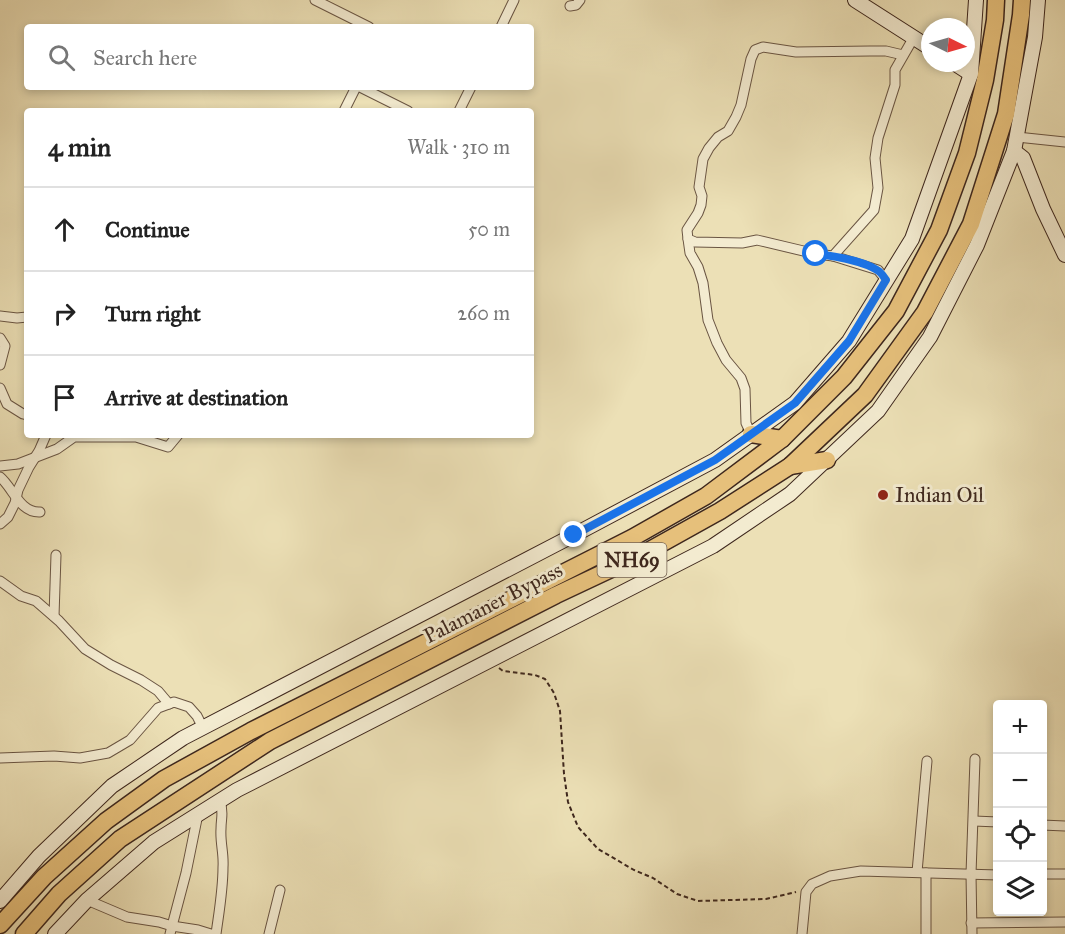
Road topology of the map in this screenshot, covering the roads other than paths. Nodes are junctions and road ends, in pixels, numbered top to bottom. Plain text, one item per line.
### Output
1 (315, 0) edge
2 (514, 0) edge
3 (580, 0) edge
4 (855, 0) edge
5 (976, 0) edge
6 (996, 0) edge
7 (1022, 0) edge
8 (1038, 0) edge
9 (570, 6) dead end
10 (363, 24) edge
11 (502, 24) edge
12 (914, 37) junction
13 (921, 42) edge
14 (903, 55) junction
15 (968, 72) edge
16 (971, 74) junction
17 (356, 90) edge
18 (364, 90) edge
19 (470, 90) edge
20 (346, 108) edge
21 (402, 108) edge
22 (460, 108) edge
23 (1065, 142) edge
24 (1016, 144) junction
25 (688, 239) junction
26 (1065, 255) edge
27 (832, 256) junction
28 (886, 280) junction
29 (0, 316) edge
30 (24, 317) edge
31 (0, 338) edge
32 (0, 365) edge
33 (0, 388) edge
34 (24, 414) edge
35 (751, 434) junction
36 (45, 438) edge
37 (73, 438) edge
38 (147, 438) edge
39 (176, 438) edge
40 (782, 439) junction
41 (35, 458) junction
42 (827, 460) junction
43 (0, 466) edge
44 (790, 466) junction
45 (0, 477) edge
46 (16, 497) junction
47 (40, 512) dead end
48 (0, 524) edge
49 (56, 555) dead end
50 (0, 581) edge
51 (54, 616) junction
52 (169, 704) junction
53 (203, 728) junction
54 (0, 758) edge
55 (975, 759) dead end
56 (927, 760) dead end
57 (220, 801) junction
58 (198, 814) junction
59 (974, 821) junction
60 (993, 822) edge
61 (1047, 825) edge
62 (1065, 826) edge
63 (921, 873) junction
64 (971, 874) junction
65 (1047, 874) edge
66 (1065, 874) edge
67 (993, 875) edge
68 (280, 890) dead end
69 (87, 900) junction
70 (0, 901) edge
71 (1065, 922) edge
72 (971, 923) junction
73 (0, 925) edge
74 (171, 930) edge
75 (24, 934) edge
76 (55, 934) edge
77 (211, 934) edge
78 (216, 934) edge
79 (269, 934) edge
80 (802, 934) edge
81 (926, 934) edge
82 (972, 934) edge

1 - 10 street
2 - 11 street
3 - 9 street
4 - 12 street
5 - 16 street
6 - 40 highway, Palamaner Bypass / NH69
7 - 44 highway, Palamaner Bypass / NH69
8 - 24 street
12 - 13 street
12 - 14 street
14 - 25 street
14 - 27 street
15 - 16 street
16 - 28 street
17 - 20 street
18 - 21 street
19 - 22 street
23 - 24 street
24 - 26 street
24 - 42 street
25 - 27 street
25 - 35 street
27 - 28 street
28 - 35 street
29 - 30 street
31 - 32 street
33 - 34 street
35 - 40 highway
35 - 53 street
36 - 41 street
37 - 41 street
38 - 39 street
40 - 73 highway, Palamaner Bypass / NH69
41 - 43 street
41 - 46 street
42 - 44 highway
42 - 57 street
44 - 75 highway, Palamaner Bypass / NH69
45 - 46 street
46 - 47 street
46 - 48 street
49 - 51 street
50 - 51 street
51 - 52 street
52 - 53 street
52 - 54 street
53 - 70 street
55 - 59 street
56 - 63 street
57 - 58 street
57 - 78 street
58 - 69 street
58 - 74 street
59 - 60 street
59 - 64 street
61 - 62 street
63 - 64 street
63 - 80 street
63 - 81 street
64 - 67 street
64 - 72 street
65 - 66 street
68 - 79 street
69 - 74 street
69 - 76 street
71 - 72 street
72 - 82 street
74 - 77 street

